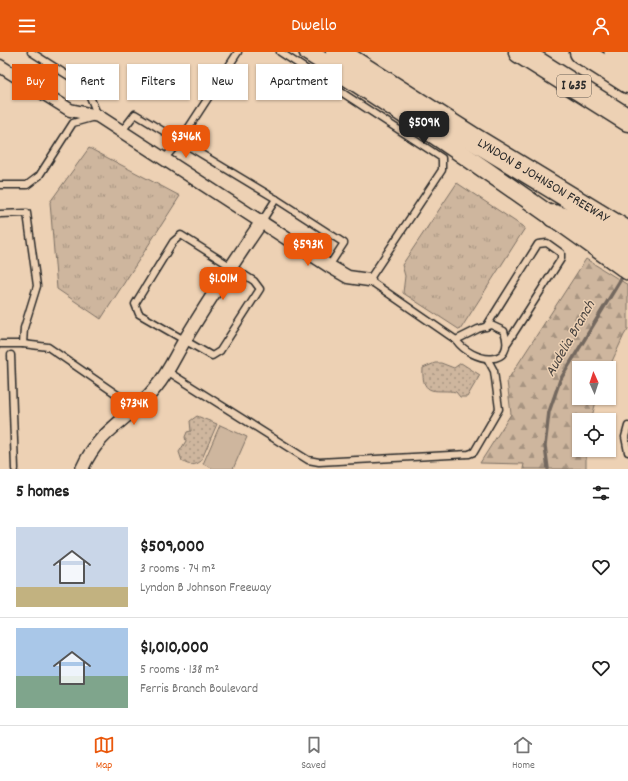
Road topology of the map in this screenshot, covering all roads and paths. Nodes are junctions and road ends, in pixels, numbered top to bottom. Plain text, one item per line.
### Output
1 (32, 52) edge
2 (238, 52) edge
3 (280, 52) edge
4 (308, 52) edge
5 (337, 52) edge
6 (520, 52) edge
7 (581, 52) edge
8 (613, 52) edge
9 (628, 62) edge
10 (0, 66) edge
11 (628, 82) edge
12 (98, 116) junction
13 (628, 120) edge
14 (122, 131) junction
15 (180, 141) junction
16 (164, 159) junction
17 (0, 185) edge
18 (276, 199) junction
19 (0, 214) edge
20 (554, 216) junction
21 (262, 221) junction
22 (628, 233) edge
23 (628, 250) edge
24 (329, 266) junction
25 (231, 267) junction
26 (628, 271) edge
27 (369, 280) junction
28 (486, 327) junction
29 (185, 339) junction
30 (456, 340) junction
31 (508, 342) junction
32 (0, 344) edge
33 (23, 344) junction
34 (11, 355) dead end
35 (488, 360) junction
36 (167, 371) junction
37 (134, 411) junction
38 (628, 426) edge
39 (628, 452) edge
40 (15, 469) edge
41 (82, 469) edge

1 - 12 lane
2 - 15 lane
3 - 27 lane
4 - 20 main road
5 - 22 highway, LYNDON B JOHNSON FREEWAY
6 - 13 highway, I 635
7 - 11 highway
8 - 9 main road
10 - 12 street
12 - 14 street
12 - 17 lane
14 - 15 lane
14 - 16 street
15 - 16 lane
15 - 18 lane
16 - 21 street
18 - 21 lane
18 - 24 lane
19 - 33 lane
20 - 23 highway
20 - 26 main road
21 - 24 street
21 - 25 street
24 - 27 street
25 - 29 street
25 - 29 lane
25 - 29 lane
27 - 30 lane
28 - 30 lane
28 - 31 lane
28 - 31 lane
29 - 36 street
30 - 35 lane
31 - 35 lane
32 - 33 lane
33 - 37 lane
34 - 40 lane
35 - 36 lane
36 - 37 street
37 - 41 street
38 - 39 lane

